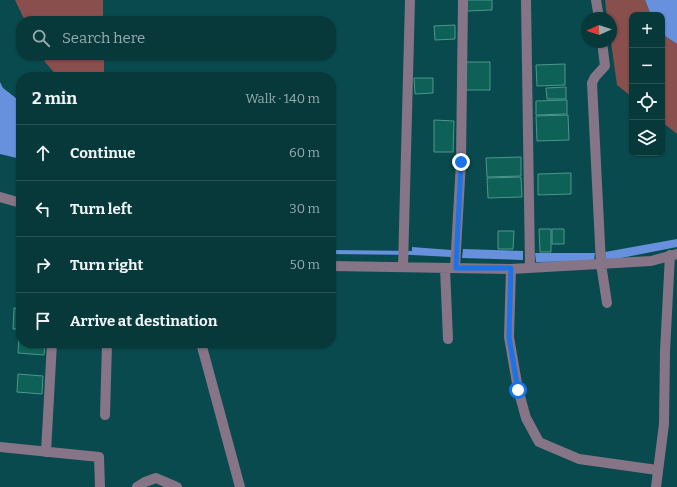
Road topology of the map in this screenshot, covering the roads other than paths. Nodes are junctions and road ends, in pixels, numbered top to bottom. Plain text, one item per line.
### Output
1 (410, 0) edge
2 (463, 0) edge
3 (526, 0) edge
4 (596, 0) edge
5 (598, 12) edge
6 (603, 48) edge
7 (0, 197) edge
8 (16, 202) edge
9 (674, 255) edge
10 (602, 264) junction
11 (336, 266) edge
12 (530, 266) junction
13 (403, 267) junction
14 (450, 268) junction
15 (511, 268) junction
16 (607, 303) dead end
17 (448, 339) dead end
18 (52, 348) edge
19 (107, 348) edge
20 (203, 348) edge
21 (105, 415) dead end
22 (0, 447) edge
23 (46, 452) junction
24 (657, 470) junction
25 (100, 487) edge
26 (137, 487) edge
27 (177, 487) edge
28 (240, 487) edge
29 (656, 487) edge

1 - 13 street
2 - 14 street
3 - 12 street
4 - 5 street
6 - 10 street
7 - 8 street
9 - 10 street
9 - 24 street
10 - 12 street
10 - 16 street
11 - 13 street
12 - 15 street
13 - 14 street
14 - 15 street
14 - 17 street
15 - 24 street
18 - 23 street
19 - 21 street
20 - 28 street
22 - 23 street
23 - 25 street
24 - 29 street
26 - 27 street

